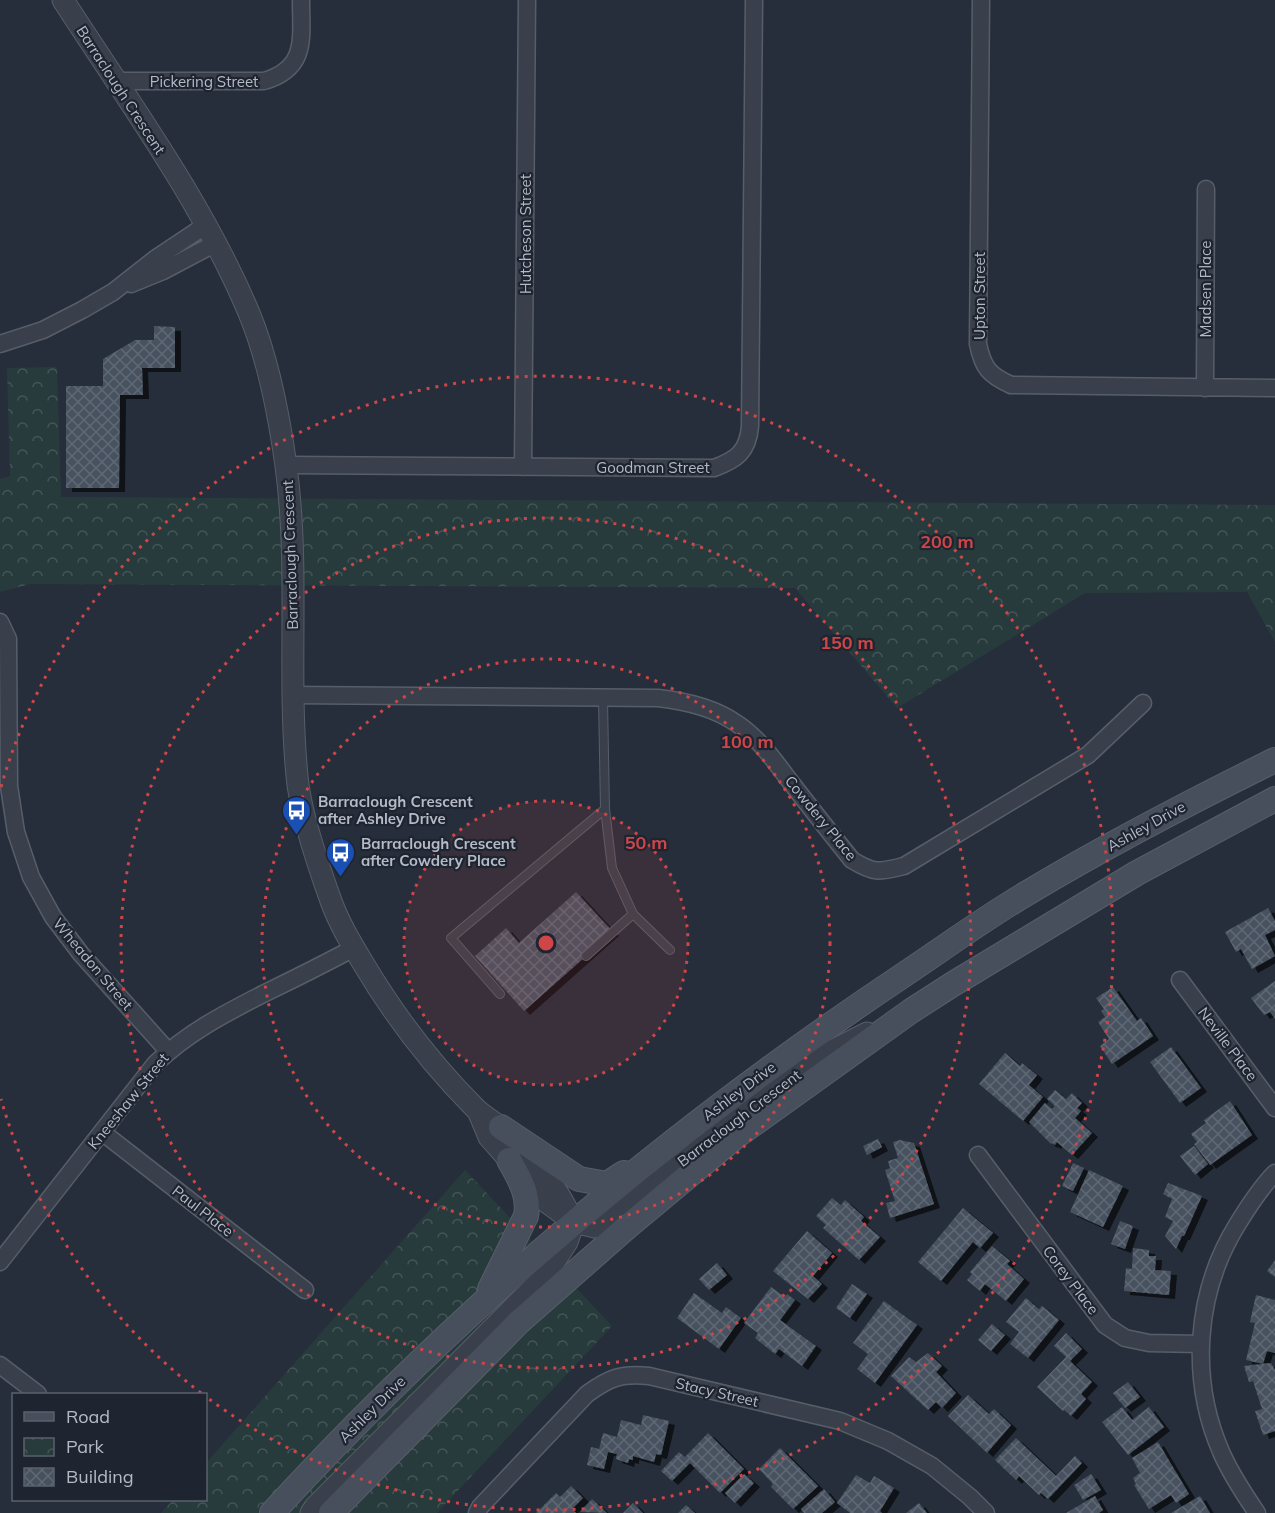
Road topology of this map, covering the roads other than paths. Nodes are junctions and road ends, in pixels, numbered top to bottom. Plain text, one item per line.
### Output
1 (63, 0) edge
2 (302, 0) edge
3 (527, 0) edge
4 (754, 0) edge
5 (981, 0) edge
6 (115, 81) junction
7 (1206, 189) dead end
8 (211, 234) junction
9 (0, 344) edge
10 (1204, 388) junction
11 (1275, 388) edge
12 (286, 465) junction
13 (523, 467) junction
14 (0, 622) edge
15 (292, 696) junction
16 (603, 698) junction
17 (1143, 703) dead end
18 (1275, 760) edge
19 (1275, 799) edge
20 (604, 809) junction
21 (633, 914) junction
22 (354, 948) junction
23 (670, 950) dead end
24 (586, 956) dead end
25 (1180, 980) dead end
26 (500, 994) dead end
27 (911, 1011) junction
28 (168, 1051) junction
29 (1275, 1107) edge
30 (479, 1113) junction
31 (501, 1127) junction
32 (102, 1131) junction
33 (654, 1155) junction
34 (978, 1155) dead end
35 (509, 1160) junction
36 (1275, 1173) edge
37 (574, 1222) junction
38 (6, 1241) edge
39 (0, 1262) edge
40 (305, 1290) dead end
41 (485, 1299) junction
42 (1200, 1344) junction
43 (0, 1365) edge
44 (35, 1393) edge
45 (272, 1513) edge
46 (311, 1513) edge
47 (331, 1513) edge
48 (477, 1513) edge
49 (986, 1513) edge
50 (1257, 1513) edge

1 - 6 street, Barraclough Crescent
2 - 6 street, Pickering Street
3 - 13 street, Hutcheson Street
4 - 13 street, Goodman Street
5 - 10 street, Upton Street
6 - 8 street, Barraclough Crescent
7 - 10 street, Madsen Place
8 - 9 street
8 - 12 street, Barraclough Crescent
10 - 11 street, Upton Street
12 - 13 street, Goodman Street
12 - 15 street, Barraclough Crescent
14 - 28 street, Wheadon Street
15 - 16 street, Cowdery Place
15 - 22 street, Barraclough Crescent
16 - 17 street, Cowdery Place
16 - 20 lane
18 - 33 main road, Ashley Drive
19 - 27 main road
20 - 21 lane
20 - 26 lane
21 - 23 lane
21 - 24 lane
22 - 28 street, Kneeshaw Street
22 - 30 street, Barraclough Crescent
25 - 29 street, Neville Place
27 - 37 street, Barraclough Crescent
27 - 47 main road
28 - 32 street, Kneeshaw Street
30 - 31 street, Barraclough Crescent
30 - 35 street, Barraclough Crescent
31 - 33 main road
31 - 37 street, Barraclough Crescent
32 - 38 street, Kneeshaw Street
32 - 40 street, Paul Place
33 - 37 main road, Ashley Drive
34 - 42 street, Corey Place
35 - 37 street, Barraclough Crescent
35 - 41 main road
36 - 42 street
37 - 41 main road, Ashley Drive
37 - 46 street
38 - 39 street, Kneeshaw Street
41 - 45 main road, Ashley Drive
42 - 50 street
43 - 44 street
48 - 49 street, Stacy Street

